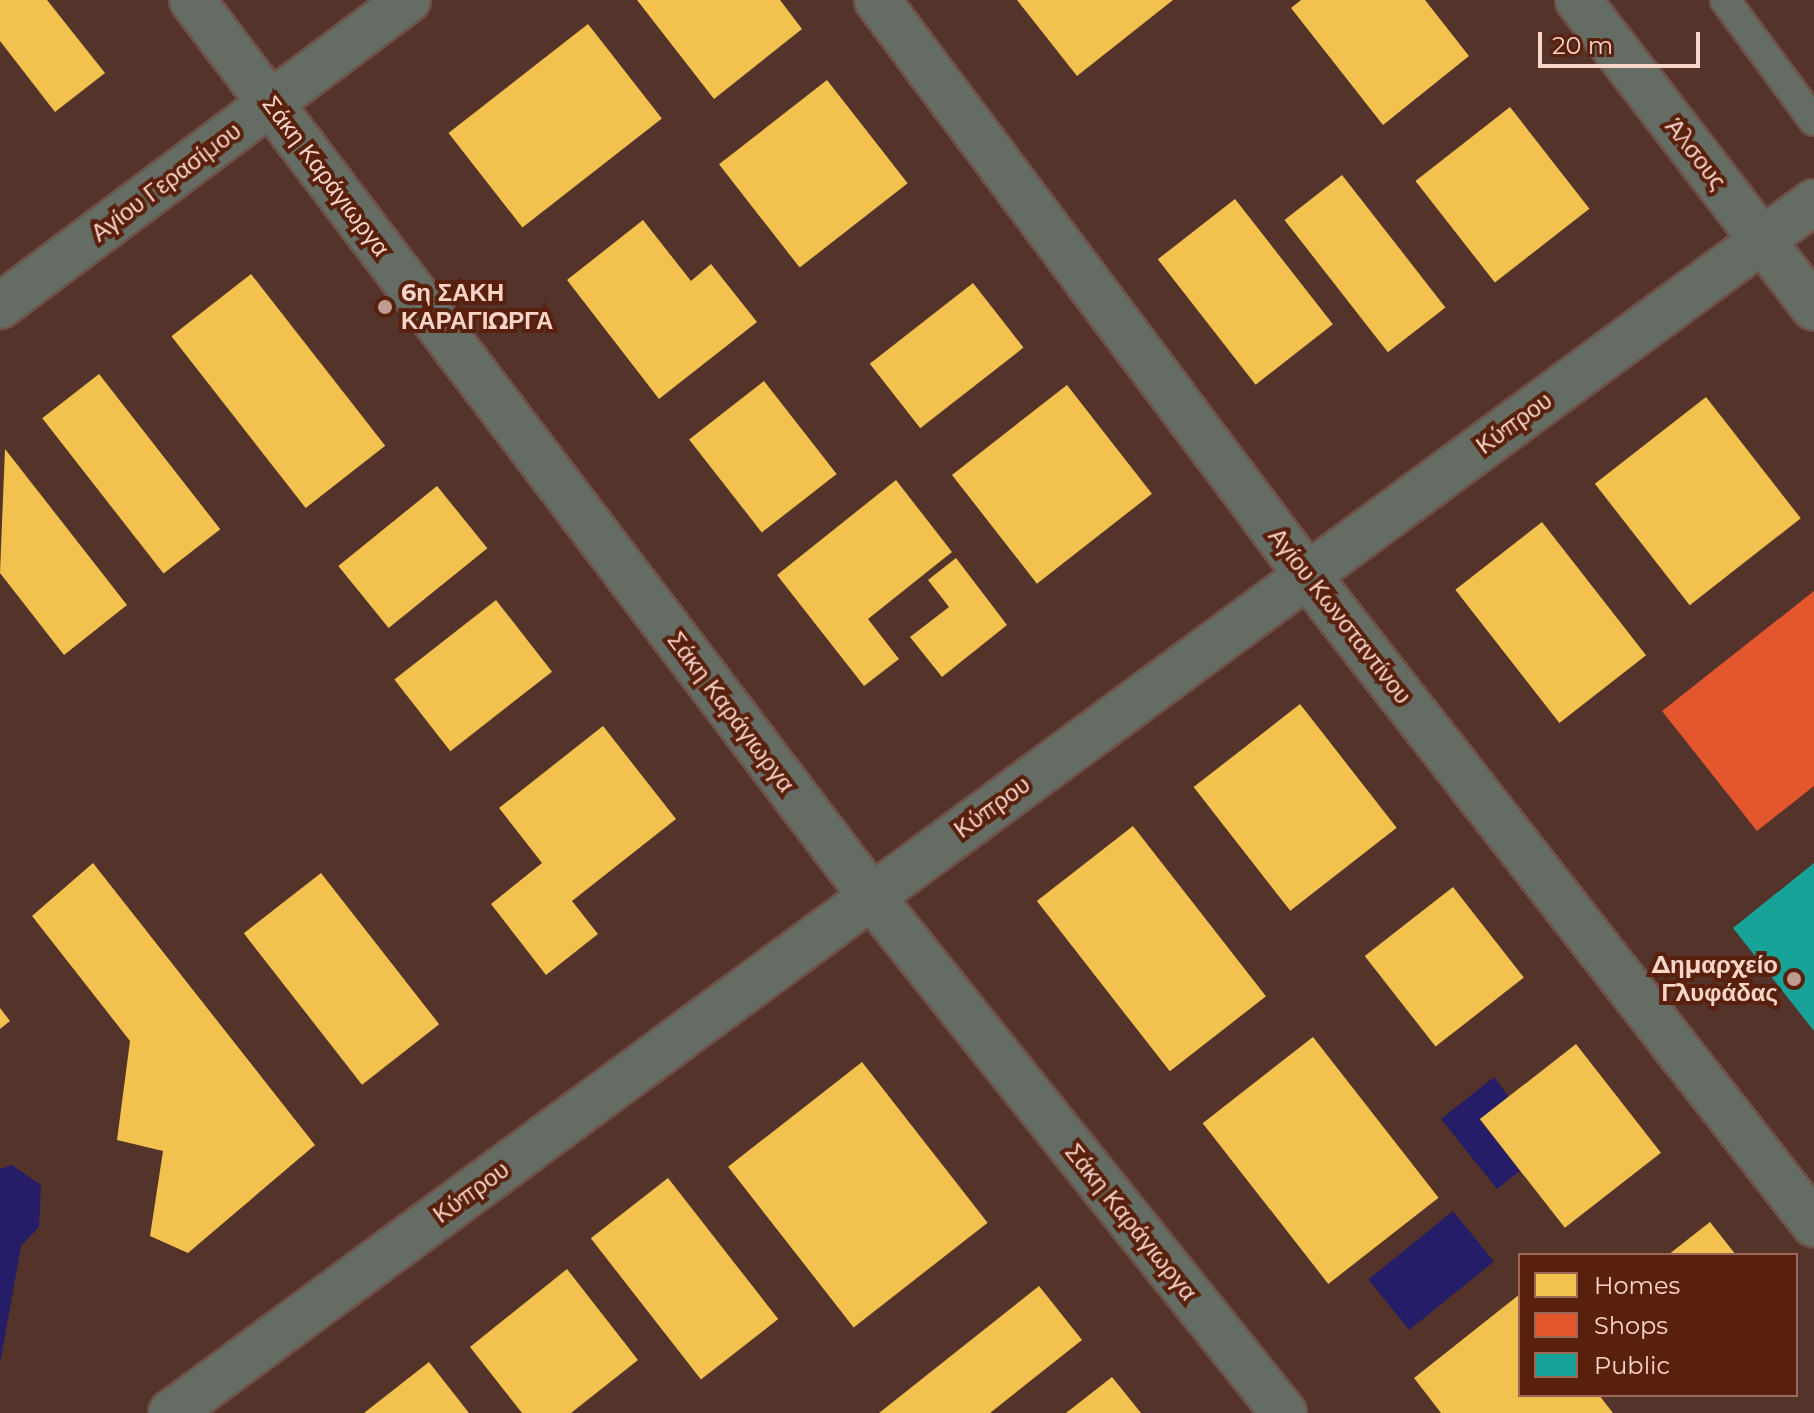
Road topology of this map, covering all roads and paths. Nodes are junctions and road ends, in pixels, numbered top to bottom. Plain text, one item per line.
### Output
1 (192, 0) edge
2 (408, 0) edge
3 (877, 0) edge
4 (1578, 0) edge
5 (1725, 0) edge
6 (271, 103) junction
7 (1814, 121) edge
8 (1814, 202) edge
9 (1762, 240) junction
10 (0, 306) edge
11 (1814, 308) edge
12 (1307, 575) junction
13 (871, 896) junction
14 (1814, 1224) edge
15 (171, 1413) edge
16 (1284, 1413) edge

1 - 6 street, Σάκη Καράγιωργα
2 - 6 street, Αγίου Γερασίμου
3 - 12 street, Αγίου Κωνσταντίνου
4 - 9 street, Άλσους
5 - 7 lane
6 - 10 street, Αγίου Γερασίμου
6 - 13 street, Σάκη Καράγιωργα
8 - 9 street, Κύπρου
9 - 11 street, Άλσους
9 - 12 street, Κύπρου
12 - 13 street, Κύπρου
12 - 14 street, Αγίου Κωνσταντίνου
13 - 15 street, Κύπρου
13 - 16 street, Σάκη Καράγιωργα

